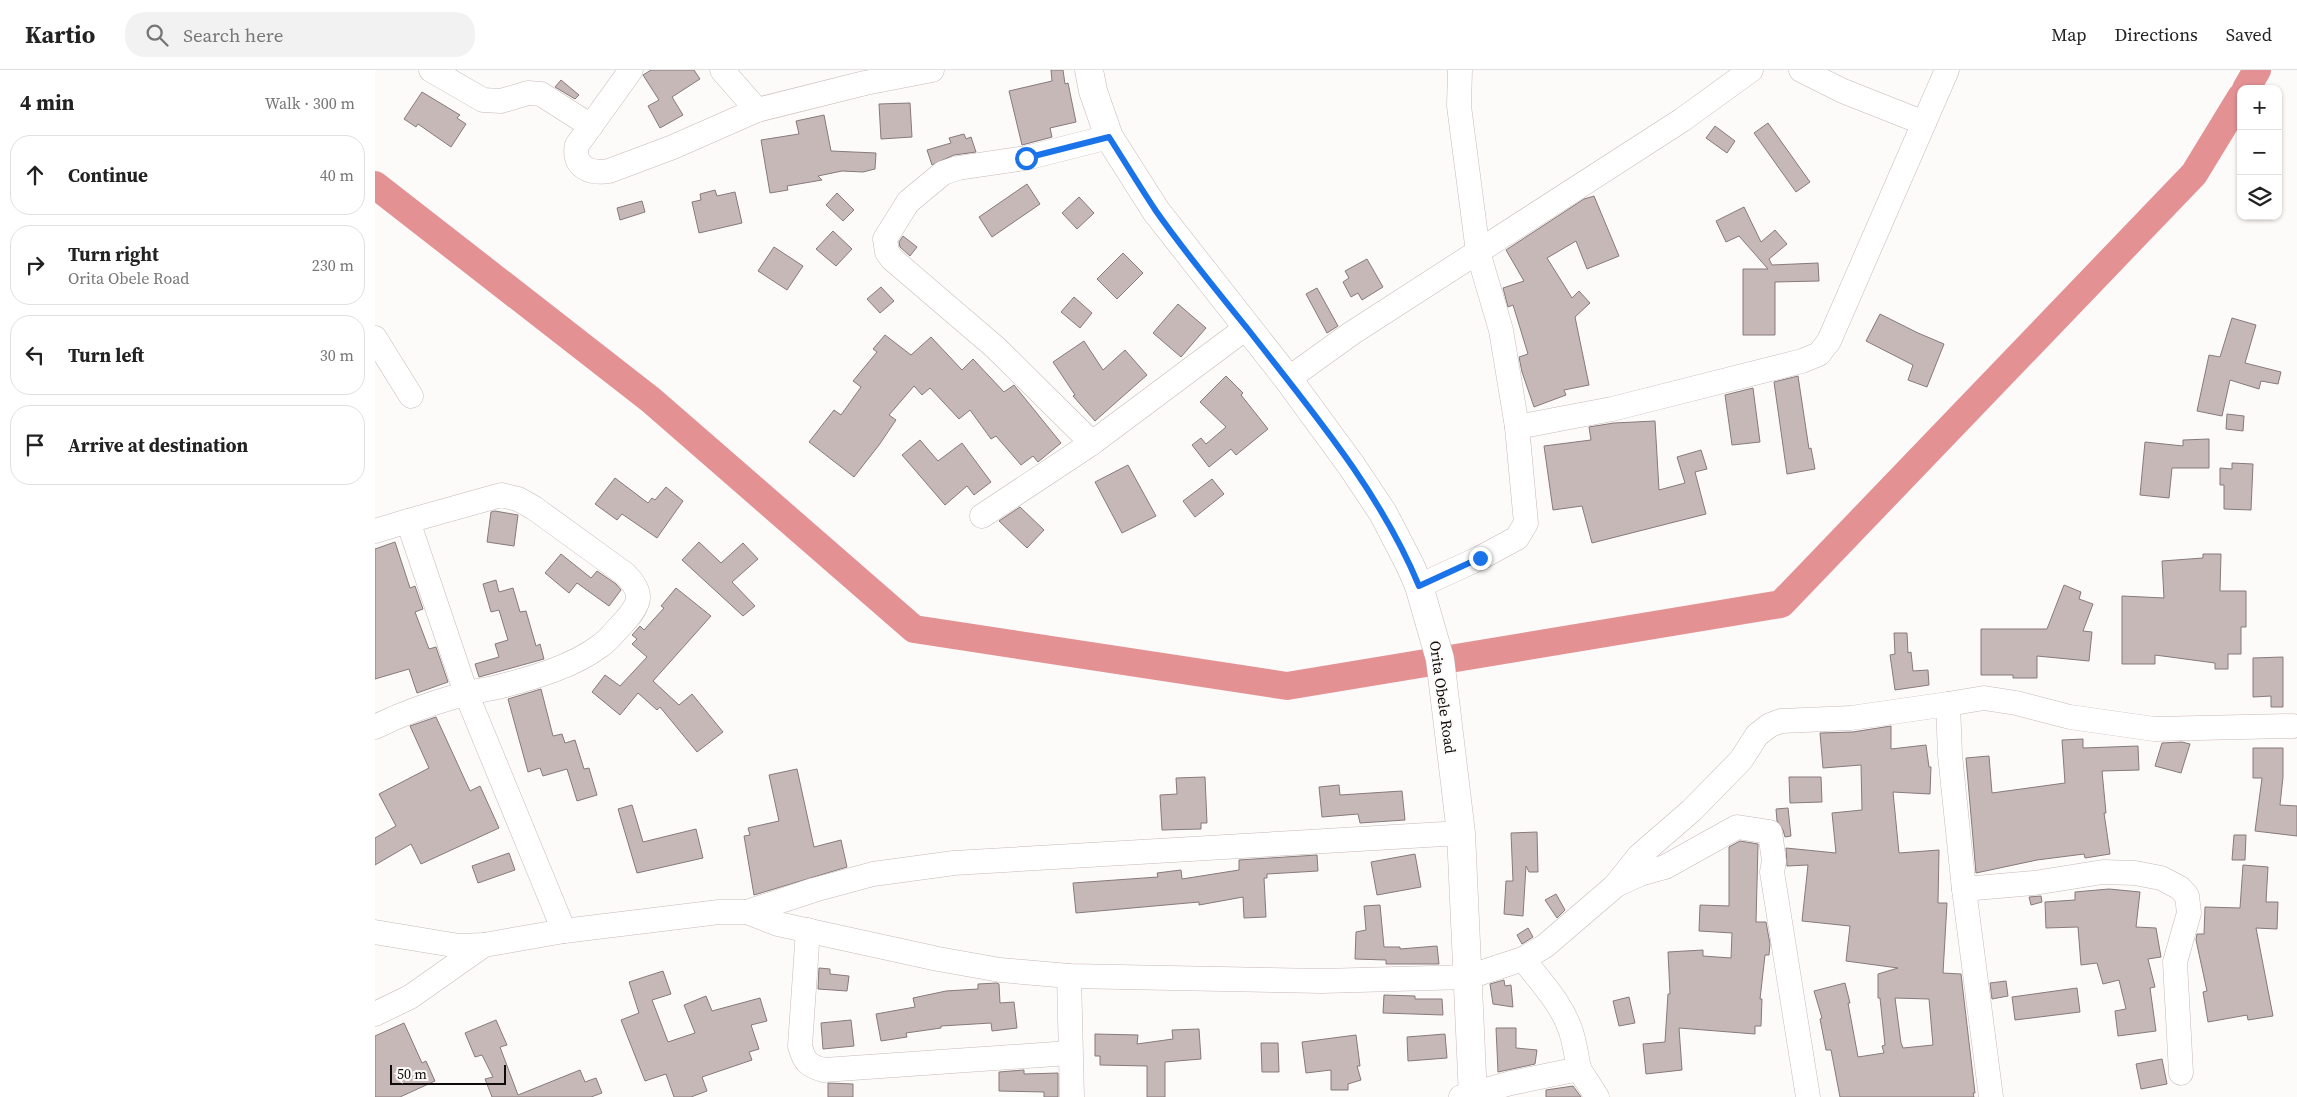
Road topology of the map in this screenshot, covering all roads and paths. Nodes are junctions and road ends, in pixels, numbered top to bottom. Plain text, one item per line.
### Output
1 (431, 70) edge
2 (631, 70) edge
3 (722, 70) edge
4 (932, 70) edge
5 (1089, 70) edge
6 (1459, 70) edge
7 (1751, 70) edge
8 (1801, 70) edge
9 (1947, 70) edge
10 (757, 110) junction
11 (1924, 123) junction
12 (591, 126) junction
13 (1109, 137) junction
14 (1478, 252) junction
15 (1246, 328) junction
16 (375, 338) edge
17 (1288, 379) junction
18 (411, 396) dead end
19 (1517, 427) junction
20 (1092, 443) junction
21 (982, 516) dead end
22 (408, 521) junction
23 (375, 531) edge
24 (1419, 586) junction
25 (466, 693) junction
26 (1948, 704) junction
27 (2293, 726) dead end
28 (375, 727) edge
29 (1461, 833) junction
30 (1615, 886) junction
31 (1964, 889) junction
32 (747, 912) junction
33 (808, 930) junction
34 (564, 931) junction
35 (375, 932) edge
36 (484, 945) junction
37 (1523, 960) junction
38 (1069, 976) junction
39 (1468, 977) junction
40 (375, 1014) edge
41 (1070, 1054) junction
42 (1579, 1069) junction
43 (2181, 1073) dead end
44 (1469, 1096) edge
45 (1072, 1097) edge
46 (1597, 1097) edge
47 (1808, 1097) edge
48 (1991, 1097) edge

1 - 12 street
2 - 12 street
3 - 10 street
4 - 10 street
5 - 13 main road, Orita Obele Road
6 - 14 street
7 - 14 street
8 - 11 street
9 - 11 street
10 - 12 street
11 - 19 street
13 - 15 main road, Orita Obele Road
13 - 20 street
14 - 17 street
14 - 19 street
15 - 17 main road, Orita Obele Road
15 - 20 street
16 - 18 street
17 - 24 main road, Orita Obele Road
19 - 24 street
20 - 21 street
22 - 23 street
22 - 25 street
22 - 25 street
24 - 29 main road, Orita Obele Road
25 - 28 street
25 - 34 street
26 - 27 street
26 - 30 street
26 - 31 street
29 - 32 street
29 - 39 main road, Orita Obele Road
30 - 37 street
30 - 47 street
31 - 43 street
31 - 48 street
32 - 33 street
32 - 34 street
33 - 38 street
33 - 41 street
34 - 36 street
35 - 36 street
36 - 40 street
37 - 39 street
37 - 42 street
38 - 39 street
38 - 41 street
39 - 44 main road, Orita Obele Road
41 - 45 street
42 - 44 street
42 - 46 street

